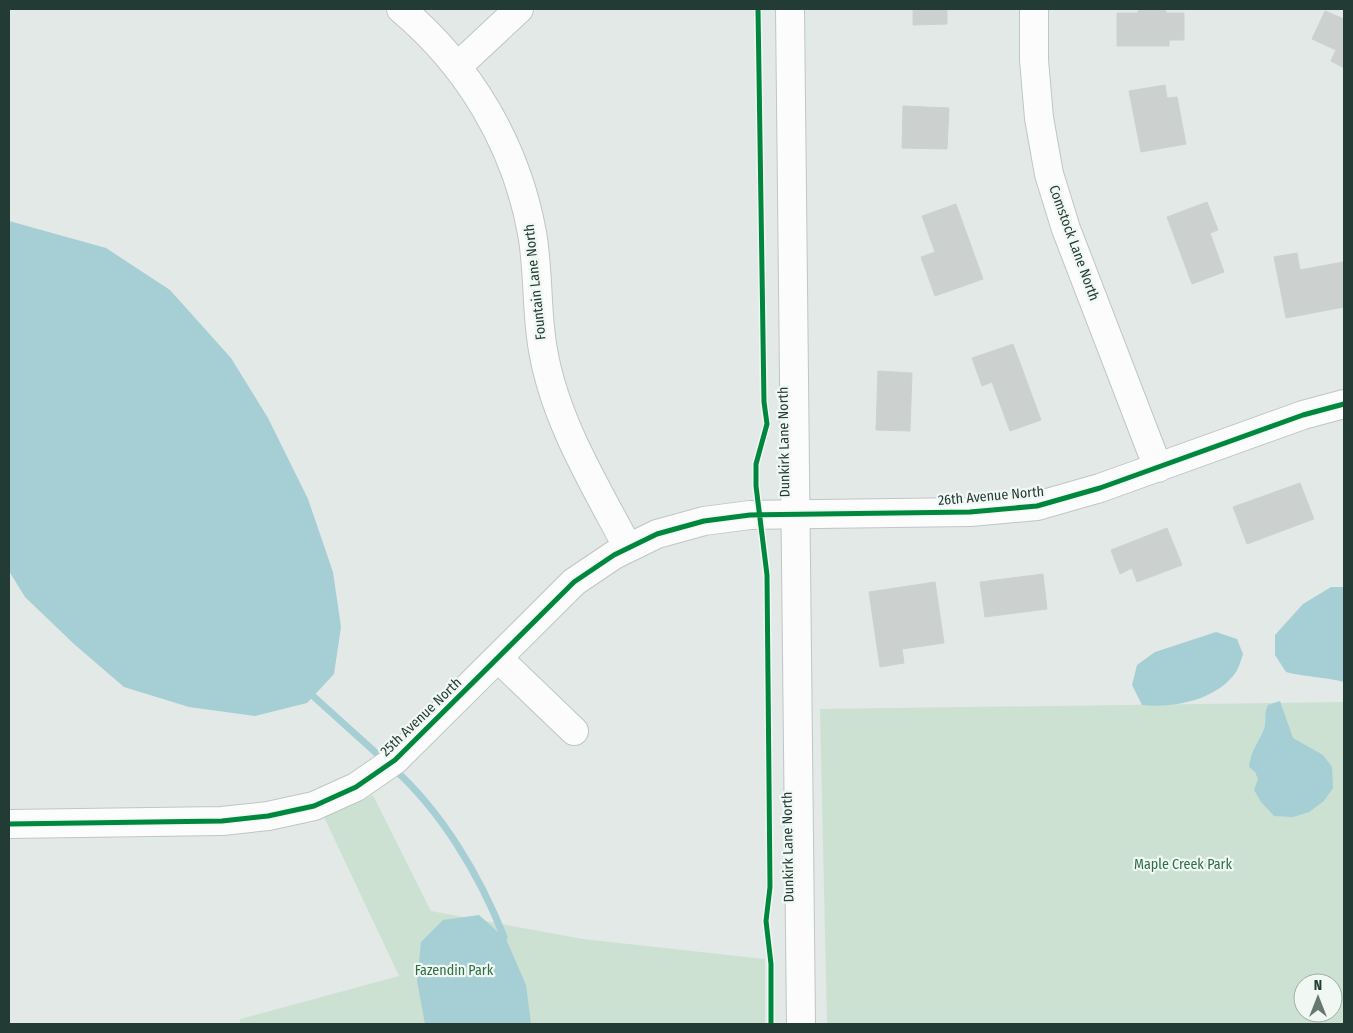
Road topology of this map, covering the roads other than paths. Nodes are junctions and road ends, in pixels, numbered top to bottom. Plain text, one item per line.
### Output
1 (401, 9) edge
2 (519, 9) edge
3 (790, 9) edge
4 (1034, 9) edge
5 (458, 66) junction
6 (1344, 404) edge
7 (1158, 468) junction
8 (796, 515) junction
9 (628, 548) junction
10 (498, 658) junction
11 (574, 731) dead end
12 (9, 824) edge
13 (801, 1024) edge

1 - 5 street, Fountain Lane North
2 - 5 street
3 - 8 street, Dunkirk Lane North
4 - 7 street, Comstock Lane North
5 - 9 street, Fountain Lane North
6 - 7 street, 26th Avenue North
7 - 8 street, 26th Avenue North
8 - 9 street, 26th Avenue North
8 - 13 street, Dunkirk Lane North
9 - 10 street, 25th Avenue North
10 - 11 street
10 - 12 street, 25th Avenue North

